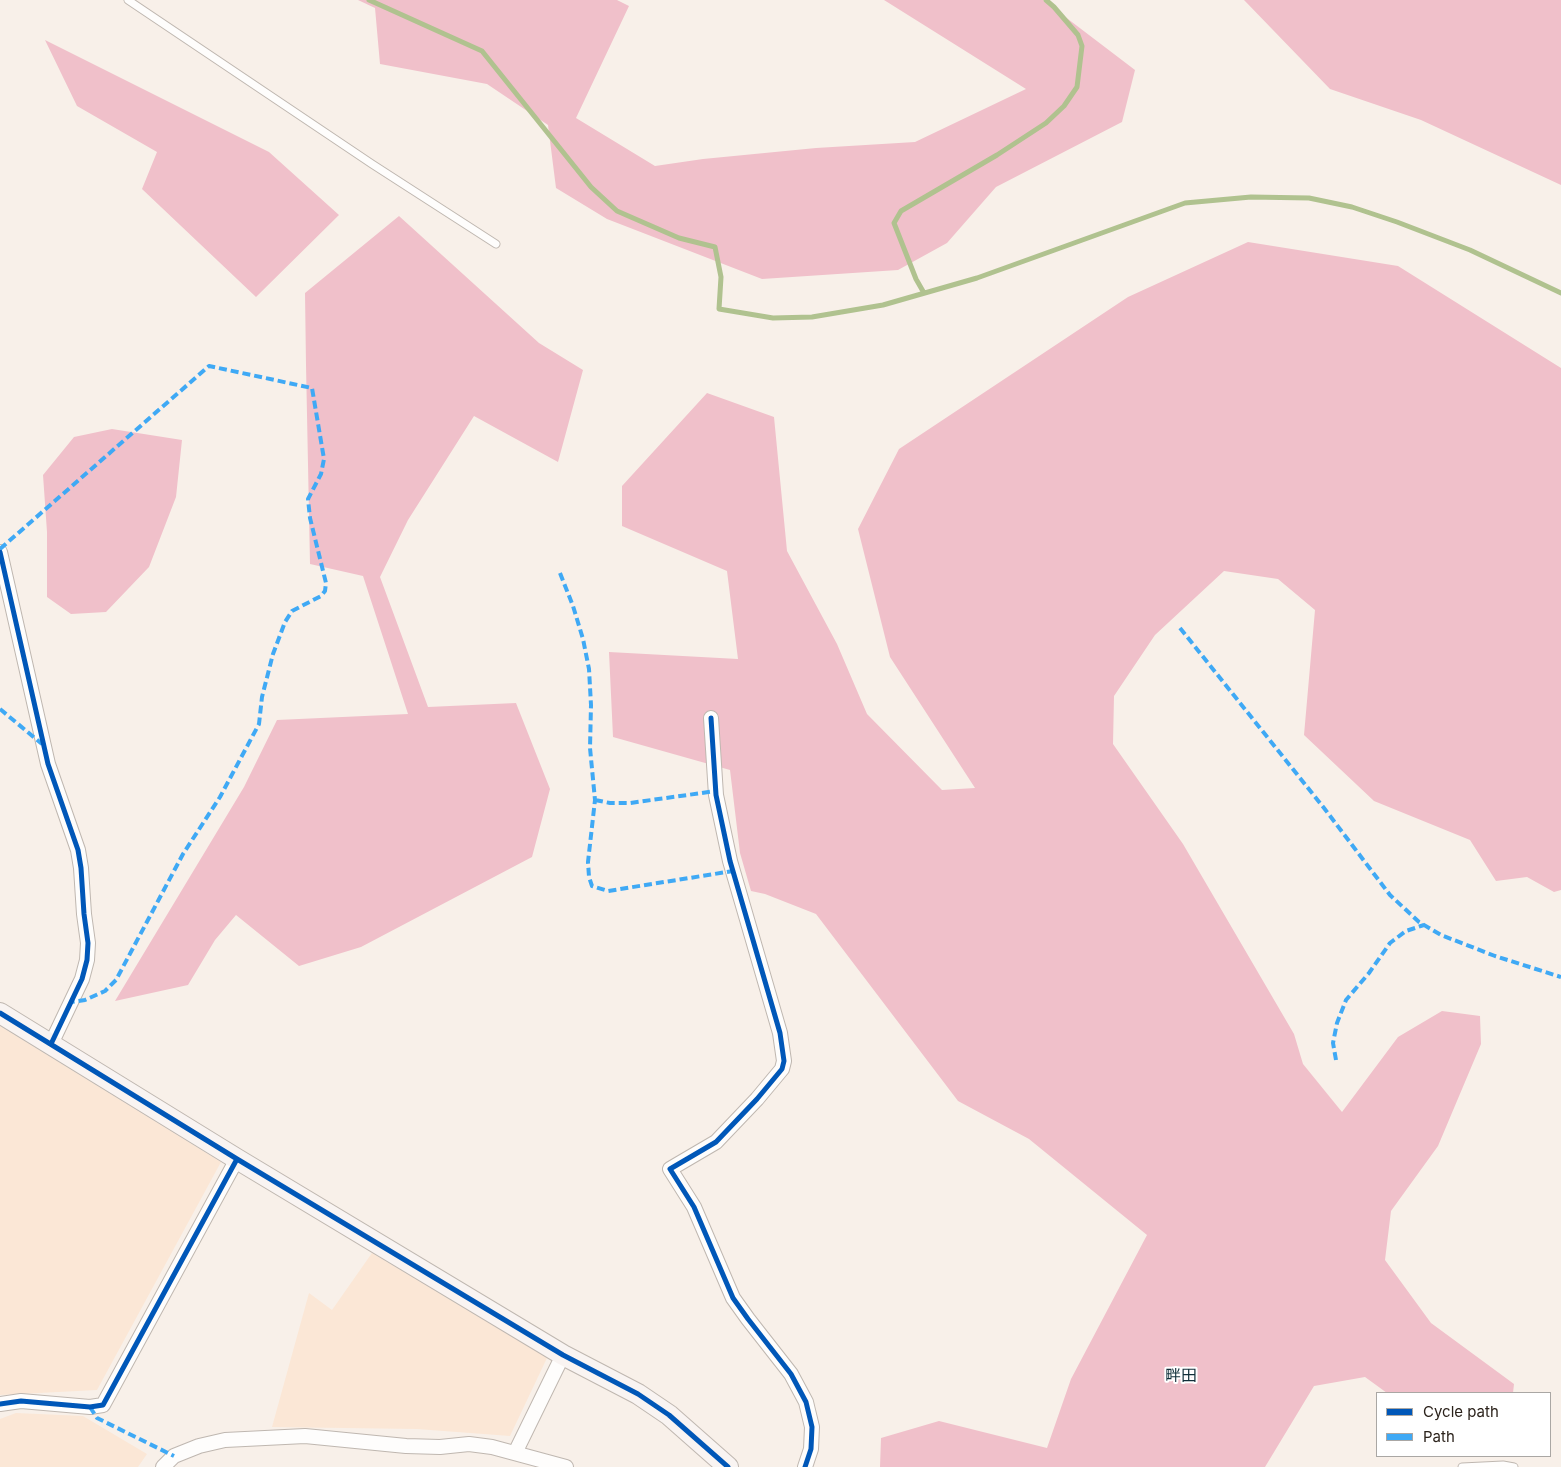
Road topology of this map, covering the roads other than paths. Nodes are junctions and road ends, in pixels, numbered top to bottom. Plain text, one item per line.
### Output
1 (128, 0) edge
2 (496, 244) dead end
3 (0, 552) edge
4 (711, 718) dead end
5 (0, 1013) edge
6 (51, 1044) junction
7 (237, 1159) junction
8 (563, 1355) junction
9 (0, 1404) edge
10 (515, 1453) junction
11 (163, 1467) edge
12 (566, 1467) edge
13 (728, 1467) edge
14 (805, 1467) edge
15 (1462, 1467) edge
16 (1514, 1467) edge

1 - 2 lane
3 - 6 street
4 - 14 street
5 - 6 street
6 - 7 street
7 - 8 street
7 - 9 street
8 - 10 street
8 - 13 street
10 - 11 street
10 - 12 street
15 - 16 lane

